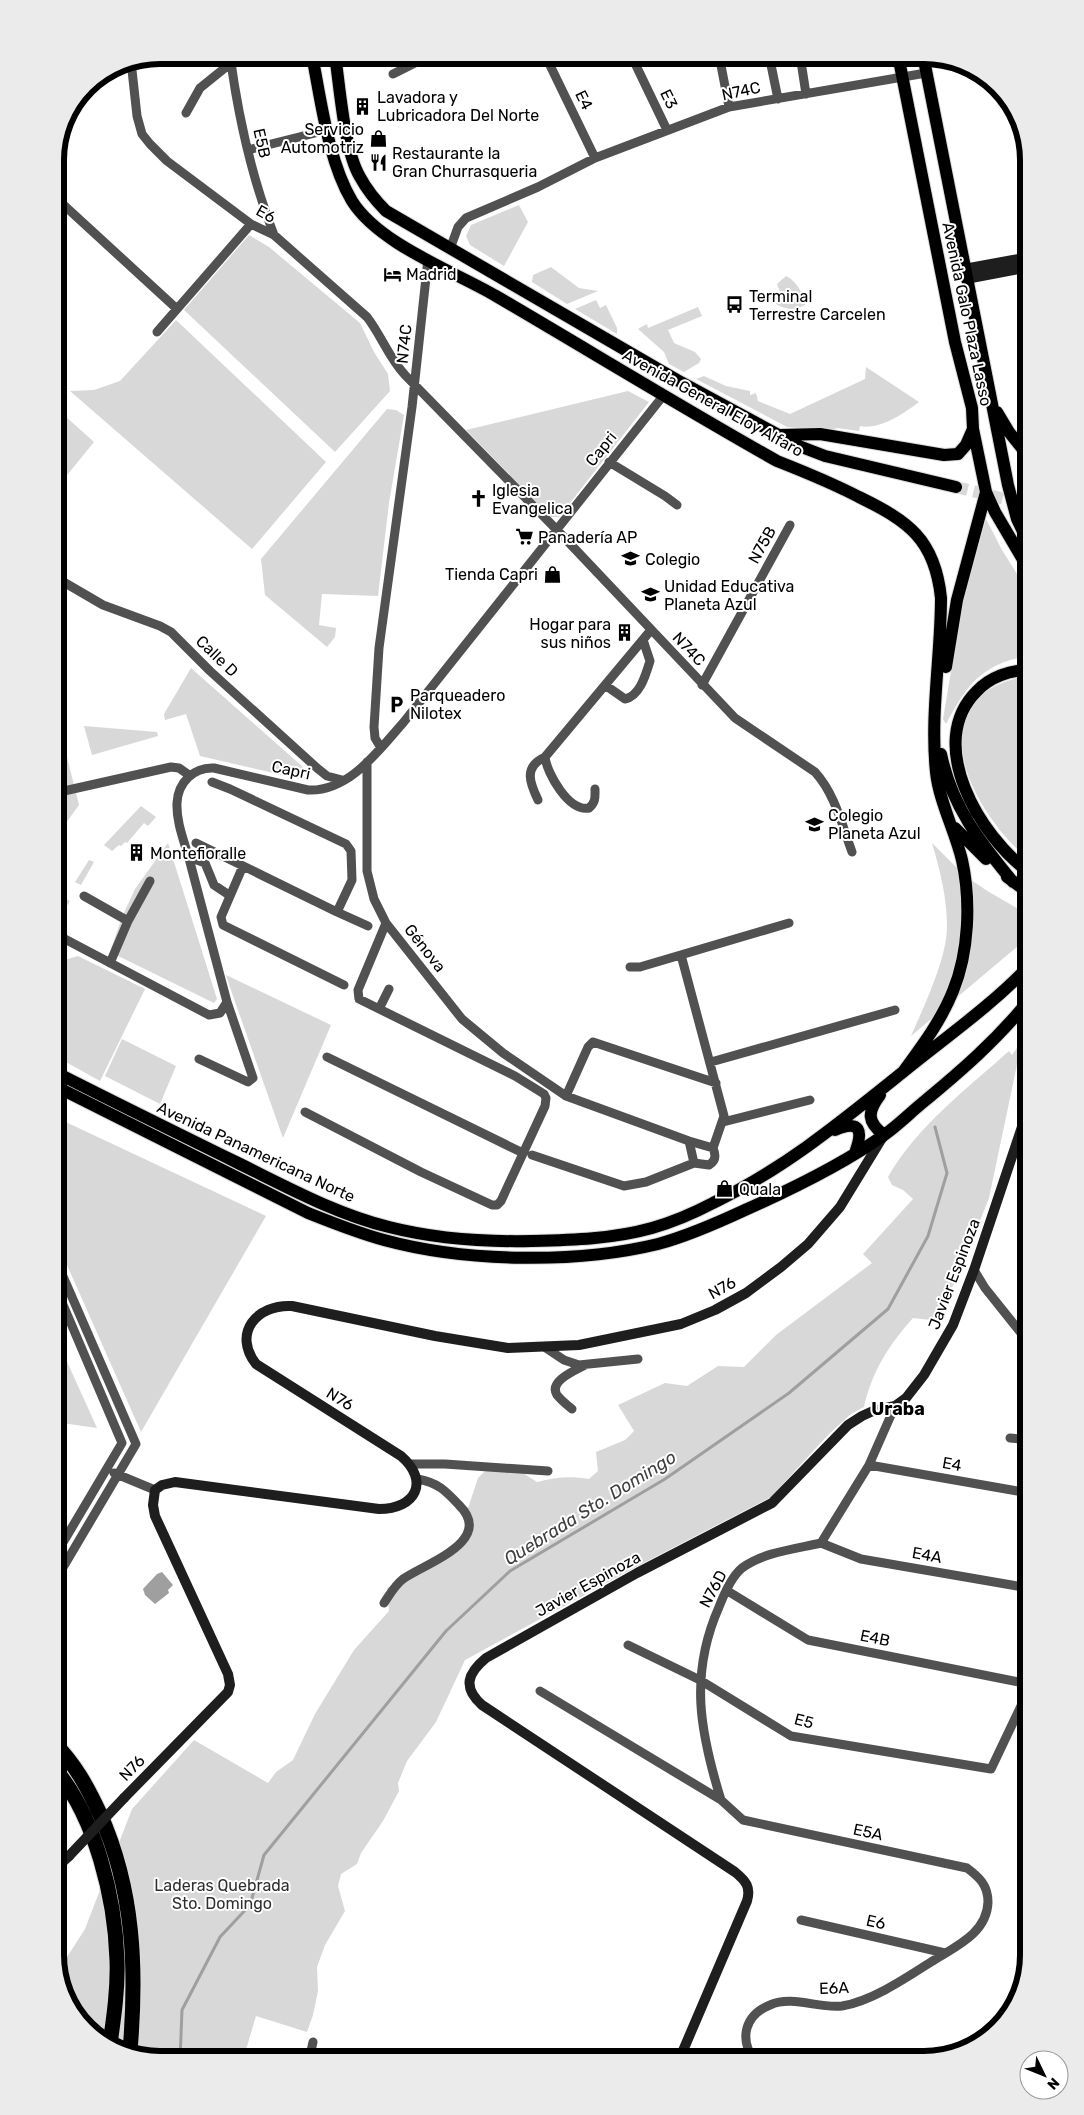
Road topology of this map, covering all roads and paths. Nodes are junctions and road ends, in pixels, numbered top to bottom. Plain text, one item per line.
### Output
1 (225, 64) edge
2 (231, 64) edge
3 (314, 64) edge
4 (336, 64) edge
5 (412, 64) edge
6 (549, 64) edge
7 (635, 64) edge
8 (721, 64) edge
9 (771, 64) edge
10 (801, 64) edge
11 (900, 64) edge
12 (924, 64) edge
13 (132, 68) edge
14 (926, 73) junction
15 (393, 74) dead end
16 (902, 78) junction
17 (806, 94) junction
18 (778, 99) junction
19 (729, 107) junction
20 (186, 113) dead end
21 (327, 130) junction
22 (667, 130) junction
23 (248, 150) junction
24 (595, 158) junction
25 (64, 205) edge
26 (251, 224) junction
27 (274, 236) junction
28 (450, 249) junction
29 (428, 259) junction
30 (1020, 259) edge
31 (1020, 268) edge
32 (965, 274) junction
33 (177, 308) junction
34 (157, 332) dead end
35 (415, 384) junction
36 (663, 396) junction
37 (993, 405) junction
38 (973, 430) junction
39 (778, 435) junction
40 (1020, 446) edge
41 (610, 462) junction
42 (956, 487) tunnel mouth
43 (986, 492) junction
44 (677, 505) dead end
45 (1020, 523) edge
46 (790, 525) dead end
47 (556, 530) junction
48 (1020, 554) edge
49 (64, 582) edge
50 (651, 630) junction
51 (642, 640) junction
52 (1020, 671) edge
53 (605, 685) junction
54 (702, 686) junction
55 (381, 748) junction
56 (545, 757) junction
57 (367, 762) junction
58 (189, 775) junction
59 (342, 780) junction
60 (212, 782) dead end
61 (595, 789) dead end
62 (64, 791) edge
63 (538, 800) dead end
64 (952, 824) junction
65 (196, 843) dead end
66 (852, 852) dead end
67 (189, 857) junction
68 (1020, 864) edge
69 (243, 866) junction
70 (150, 881) dead end
71 (1013, 882) junction
72 (1020, 887) edge
73 (229, 895) junction
74 (84, 896) dead end
75 (337, 912) junction
76 (128, 921) junction
77 (386, 923) junction
78 (789, 924) dead end
79 (368, 926) dead end
80 (64, 939) edge
81 (681, 955) junction
82 (110, 963) junction
83 (630, 967) dead end
84 (1020, 975) edge
85 (344, 985) dead end
86 (389, 989) dead end
87 (227, 1002) junction
88 (379, 1009) junction
89 (895, 1010) dead end
90 (1020, 1014) edge
91 (327, 1057) dead end
92 (199, 1059) dead end
93 (711, 1062) junction
94 (903, 1072) junction
95 (64, 1076) edge
96 (716, 1082) junction
97 (888, 1085) junction
98 (64, 1091) edge
99 (565, 1096) junction
100 (810, 1100) dead end
101 (305, 1112) dead end
102 (722, 1122) junction
103 (826, 1134) junction
104 (884, 1135) junction
105 (1020, 1135) edge
106 (689, 1141) junction
107 (713, 1148) junction
108 (855, 1153) junction
109 (528, 1154) junction
110 (694, 1163) junction
111 (974, 1270) junction
112 (64, 1279) edge
113 (64, 1307) edge
114 (1020, 1331) edge
115 (546, 1348) junction
116 (638, 1360) dead end
117 (585, 1365) junction
118 (895, 1406) junction
119 (572, 1409) dead end
120 (1010, 1438) dead end
121 (1020, 1439) edge
122 (411, 1464) junction
123 (869, 1465) junction
124 (106, 1470) junction
125 (548, 1471) dead end
126 (117, 1475) junction
127 (418, 1479) junction
128 (155, 1490) junction
129 (1020, 1491) edge
130 (64, 1541) edge
131 (822, 1543) junction
132 (64, 1566) edge
133 (1020, 1586) edge
134 (726, 1590) junction
135 (384, 1603) dead end
136 (628, 1645) dead end
137 (700, 1680) junction
138 (1020, 1682) edge
139 (540, 1691) dead end
140 (1020, 1708) edge
141 (64, 1755) edge
142 (64, 1783) edge
143 (720, 1800) junction
144 (64, 1860) edge
145 (988, 1911) joint
146 (801, 1920) dead end
147 (945, 1952) junction
148 (111, 2037) edge
149 (313, 2042) dead end
150 (130, 2046) edge
151 (311, 2051) edge
152 (683, 2051) edge
153 (750, 2051) edge

1 - 20 street
2 - 23 street, E5B
3 - 21 main road, Avenida General Eloy Alfaro
4 - 28 main road, Avenida General Eloy Alfaro
5 - 15 street
6 - 24 street, E4
7 - 22 street, E3
8 - 19 street
9 - 18 street
10 - 17 street
11 - 16 main road, Avenida Galo Plaza Lasso
12 - 14 main road, Avenida Galo Plaza Lasso
13 - 26 street, E6
14 - 16 street, N74C
14 - 32 main road, Avenida Galo Plaza Lasso
16 - 17 street, N74C
16 - 38 main road, Avenida Galo Plaza Lasso
17 - 18 street, N74C
18 - 19 street, N74C
19 - 22 street, N74C
21 - 23 street
21 - 29 main road, Avenida General Eloy Alfaro
22 - 24 street, N74C
23 - 27 street, E5B
24 - 28 street, N74C
25 - 33 street
26 - 27 street, E6
26 - 33 street
27 - 35 street, E6
28 - 39 main road, Avenida General Eloy Alfaro
29 - 35 street, N74C
29 - 36 main road, Avenida General Eloy Alfaro
30 - 32 street
31 - 32 street
32 - 37 main road, Avenida Galo Plaza Lasso
33 - 34 street
35 - 47 street, N74C
35 - 55 street
36 - 41 street, Capri
36 - 64 main road, Avenida General Eloy Alfaro
37 - 40 main road
37 - 45 main road, Avenida Galo Plaza Lasso
38 - 39 main road
38 - 43 main road, Avenida Galo Plaza Lasso
39 - 42 main road, Avenida General Eloy Alfaro
41 - 44 street
41 - 47 street, Capri
43 - 48 main road, Avenida Galo Plaza Lasso
43 - 71 main road
46 - 54 street, N75B
47 - 50 street, N74C
47 - 55 street, Capri
49 - 59 street, Calle D
50 - 51 street
50 - 54 street, N74C
51 - 53 street
51 - 53 street
52 - 68 main road
53 - 56 street
54 - 66 street, N74C
55 - 57 street, Capri
56 - 61 street
56 - 63 street
57 - 59 street, Capri
57 - 77 street, Génova
58 - 59 street, Capri
58 - 62 street
58 - 67 street
60 - 75 street
64 - 71 main road
64 - 94 main road, Avenida General Eloy Alfaro
65 - 69 street
67 - 73 street
67 - 87 street
69 - 73 street
69 - 75 street
70 - 76 street
71 - 72 main road
73 - 85 street
74 - 76 street
75 - 79 street
76 - 82 street
77 - 88 street
77 - 99 street, Génova
78 - 81 street
80 - 82 street
81 - 83 street
81 - 93 street
82 - 87 street
84 - 94 main road
86 - 88 street
87 - 92 street
88 - 109 street
89 - 93 street
90 - 104 main road
91 - 109 street
93 - 96 street
94 - 97 main road
95 - 103 main road, Avenida Panamericana Norte
96 - 99 street
96 - 102 street
97 - 103 main road, Avenida Panamericana Norte
97 - 104 main road
98 - 108 main road, Avenida Panamericana Norte
99 - 106 street, Génova
100 - 102 street
101 - 109 street
102 - 107 street
103 - 108 main road
104 - 108 main road, Avenida Panamericana Norte
104 - 115 street, N76
105 - 111 street, Javier Espinoza
106 - 107 street, Génova
106 - 110 street
107 - 110 street
109 - 110 street
111 - 114 street
111 - 118 street, Javier Espinoza
112 - 126 street
113 - 124 street
115 - 117 street
115 - 122 street, N76
116 - 117 street
117 - 119 street
118 - 123 street
118 - 152 street, Javier Espinoza
120 - 121 street
122 - 125 street
122 - 127 street, N76
123 - 129 street, E4
123 - 131 street
124 - 126 street
124 - 130 street
126 - 128 street
126 - 132 street
127 - 128 street
127 - 135 street
128 - 144 street, N76, bridge
131 - 133 street, E4A
131 - 134 street, N76D
134 - 137 street, N76D
134 - 138 street, E4B
136 - 137 street, E5
137 - 140 street, E5
137 - 143 street, N76D
139 - 143 street, E5A
141 - 150 highway
142 - 148 highway
143 - 145 street, E5A
145 - 147 street, E6A
146 - 147 street, E6
147 - 153 street, E6A
149 - 151 street

